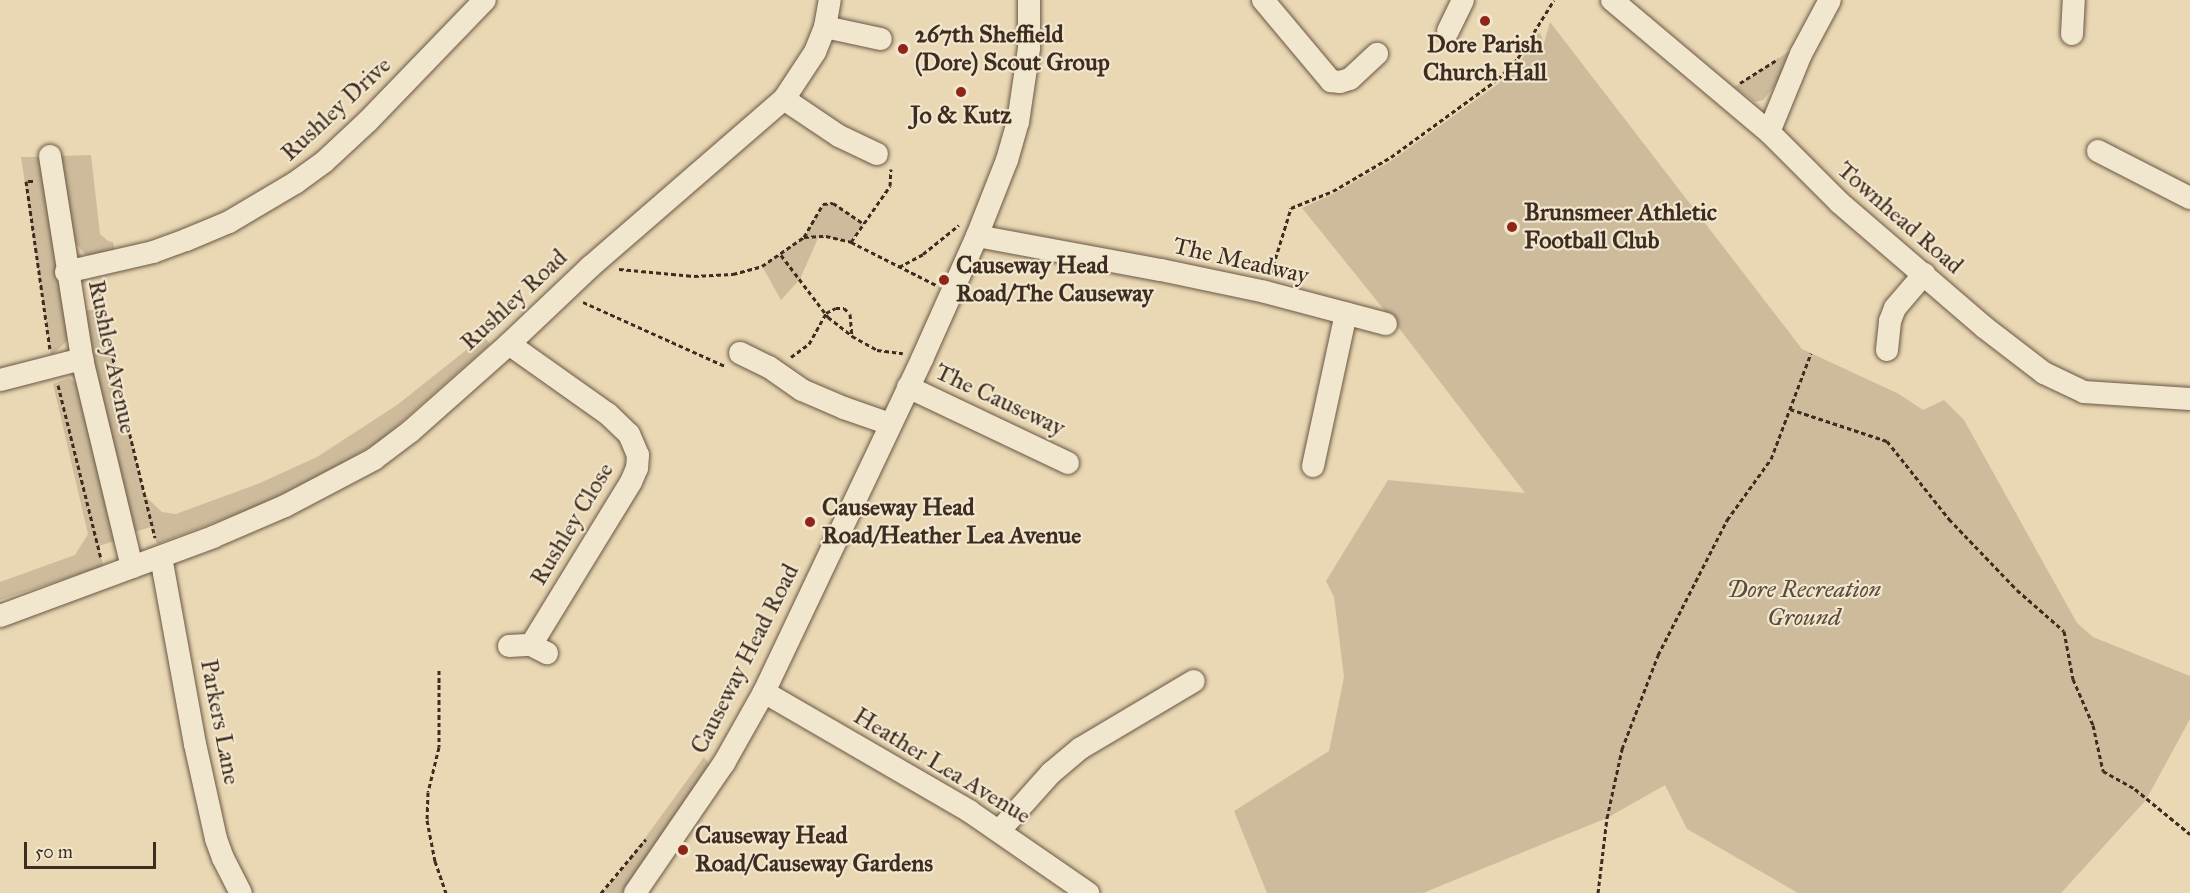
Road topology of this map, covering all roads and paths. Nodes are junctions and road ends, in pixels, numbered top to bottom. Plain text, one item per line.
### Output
1 (485, 0) edge
2 (830, 0) edge
3 (1029, 0) edge
4 (1263, 0) edge
5 (1463, 0) edge
6 (1554, 0) edge
7 (1612, 0) edge
8 (1830, 0) edge
9 (2074, 0) edge
10 (825, 27) junction
11 (1448, 31) dead end
12 (2072, 34) dead end
13 (881, 39) dead end
14 (1377, 54) dead end
15 (1783, 55) dead end
16 (1725, 93) junction
17 (784, 99) junction
18 (1769, 132) junction
19 (2098, 151) dead end
20 (877, 154) joint
21 (50, 156) dead end
22 (2190, 198) edge
23 (864, 224) junction
24 (972, 227) junction
25 (804, 237) junction
26 (851, 242) junction
27 (781, 255) junction
28 (96, 265) junction
29 (590, 267) junction
30 (899, 267) junction
31 (66, 272) junction
32 (1923, 274) junction
33 (950, 292) junction
34 (1265, 292) junction
35 (826, 313) junction
36 (1346, 314) junction
37 (1386, 324) dead end
38 (852, 336) junction
39 (509, 344) junction
40 (1887, 350) dead end
41 (740, 353) dead end
42 (1811, 353) dead end
43 (82, 359) junction
44 (922, 359) junction
45 (769, 368) junction
46 (0, 380) edge
47 (908, 387) junction
48 (2190, 399) edge
49 (1790, 409) junction
50 (890, 424) junction
51 (1068, 463) dead end
52 (1313, 466) dead end
53 (161, 557) junction
54 (132, 567) junction
55 (0, 616) edge
56 (529, 648) dead end
57 (439, 670) dead end
58 (1194, 681) dead end
59 (764, 692) junction
60 (1000, 830) junction
61 (2190, 834) edge
62 (641, 891) edge
63 (241, 893) edge
64 (446, 893) edge
65 (1088, 893) edge
66 (1598, 893) edge

1 - 28 street, Rushley Drive
2 - 10 street, Rushley Road
3 - 24 street, Causeway Head Road
4 - 14 street
5 - 11 street
6 - 34 path
7 - 16 street, Townhead Road
8 - 18 street
9 - 12 street
10 - 13 street
10 - 17 street, Rushley Road
15 - 16 path
16 - 18 street, Townhead Road
17 - 20 street
17 - 29 street, Rushley Road
18 - 32 street, Townhead Road
19 - 22 street
20 - 23 path
21 - 31 street, Rushley Avenue
23 - 25 path
23 - 26 path
24 - 30 path
24 - 33 street, Causeway Head Road
24 - 34 street, The Meadway
25 - 26 path
25 - 27 path
26 - 30 path
27 - 29 path
27 - 35 path
28 - 31 street, Rushley Drive
28 - 53 path
29 - 39 street, Rushley Road
30 - 33 path
31 - 43 street, Rushley Avenue
32 - 40 street
32 - 48 street, Townhead Road
33 - 44 street, Causeway Head Road
34 - 36 street, The Meadway
35 - 38 path
35 - 38 path
35 - 45 path
36 - 37 street, The Meadway
36 - 52 street
38 - 44 path
39 - 53 street, Rushley Road
39 - 56 street, Rushley Close
41 - 45 street
42 - 49 path
43 - 46 street
43 - 54 street, Rushley Avenue
44 - 47 street, Causeway Head Road
45 - 50 street
47 - 50 street, Causeway Head Road
47 - 51 street, The Causeway
49 - 61 path
49 - 66 path
50 - 59 street, Causeway Head Road
53 - 54 street, Rushley Road
53 - 63 street, Parkers Lane
54 - 55 street, Rushley Road
57 - 64 path
58 - 60 street
59 - 60 street, Heather Lea Avenue
59 - 62 street, Causeway Head Road
60 - 65 street, Heather Lea Avenue

